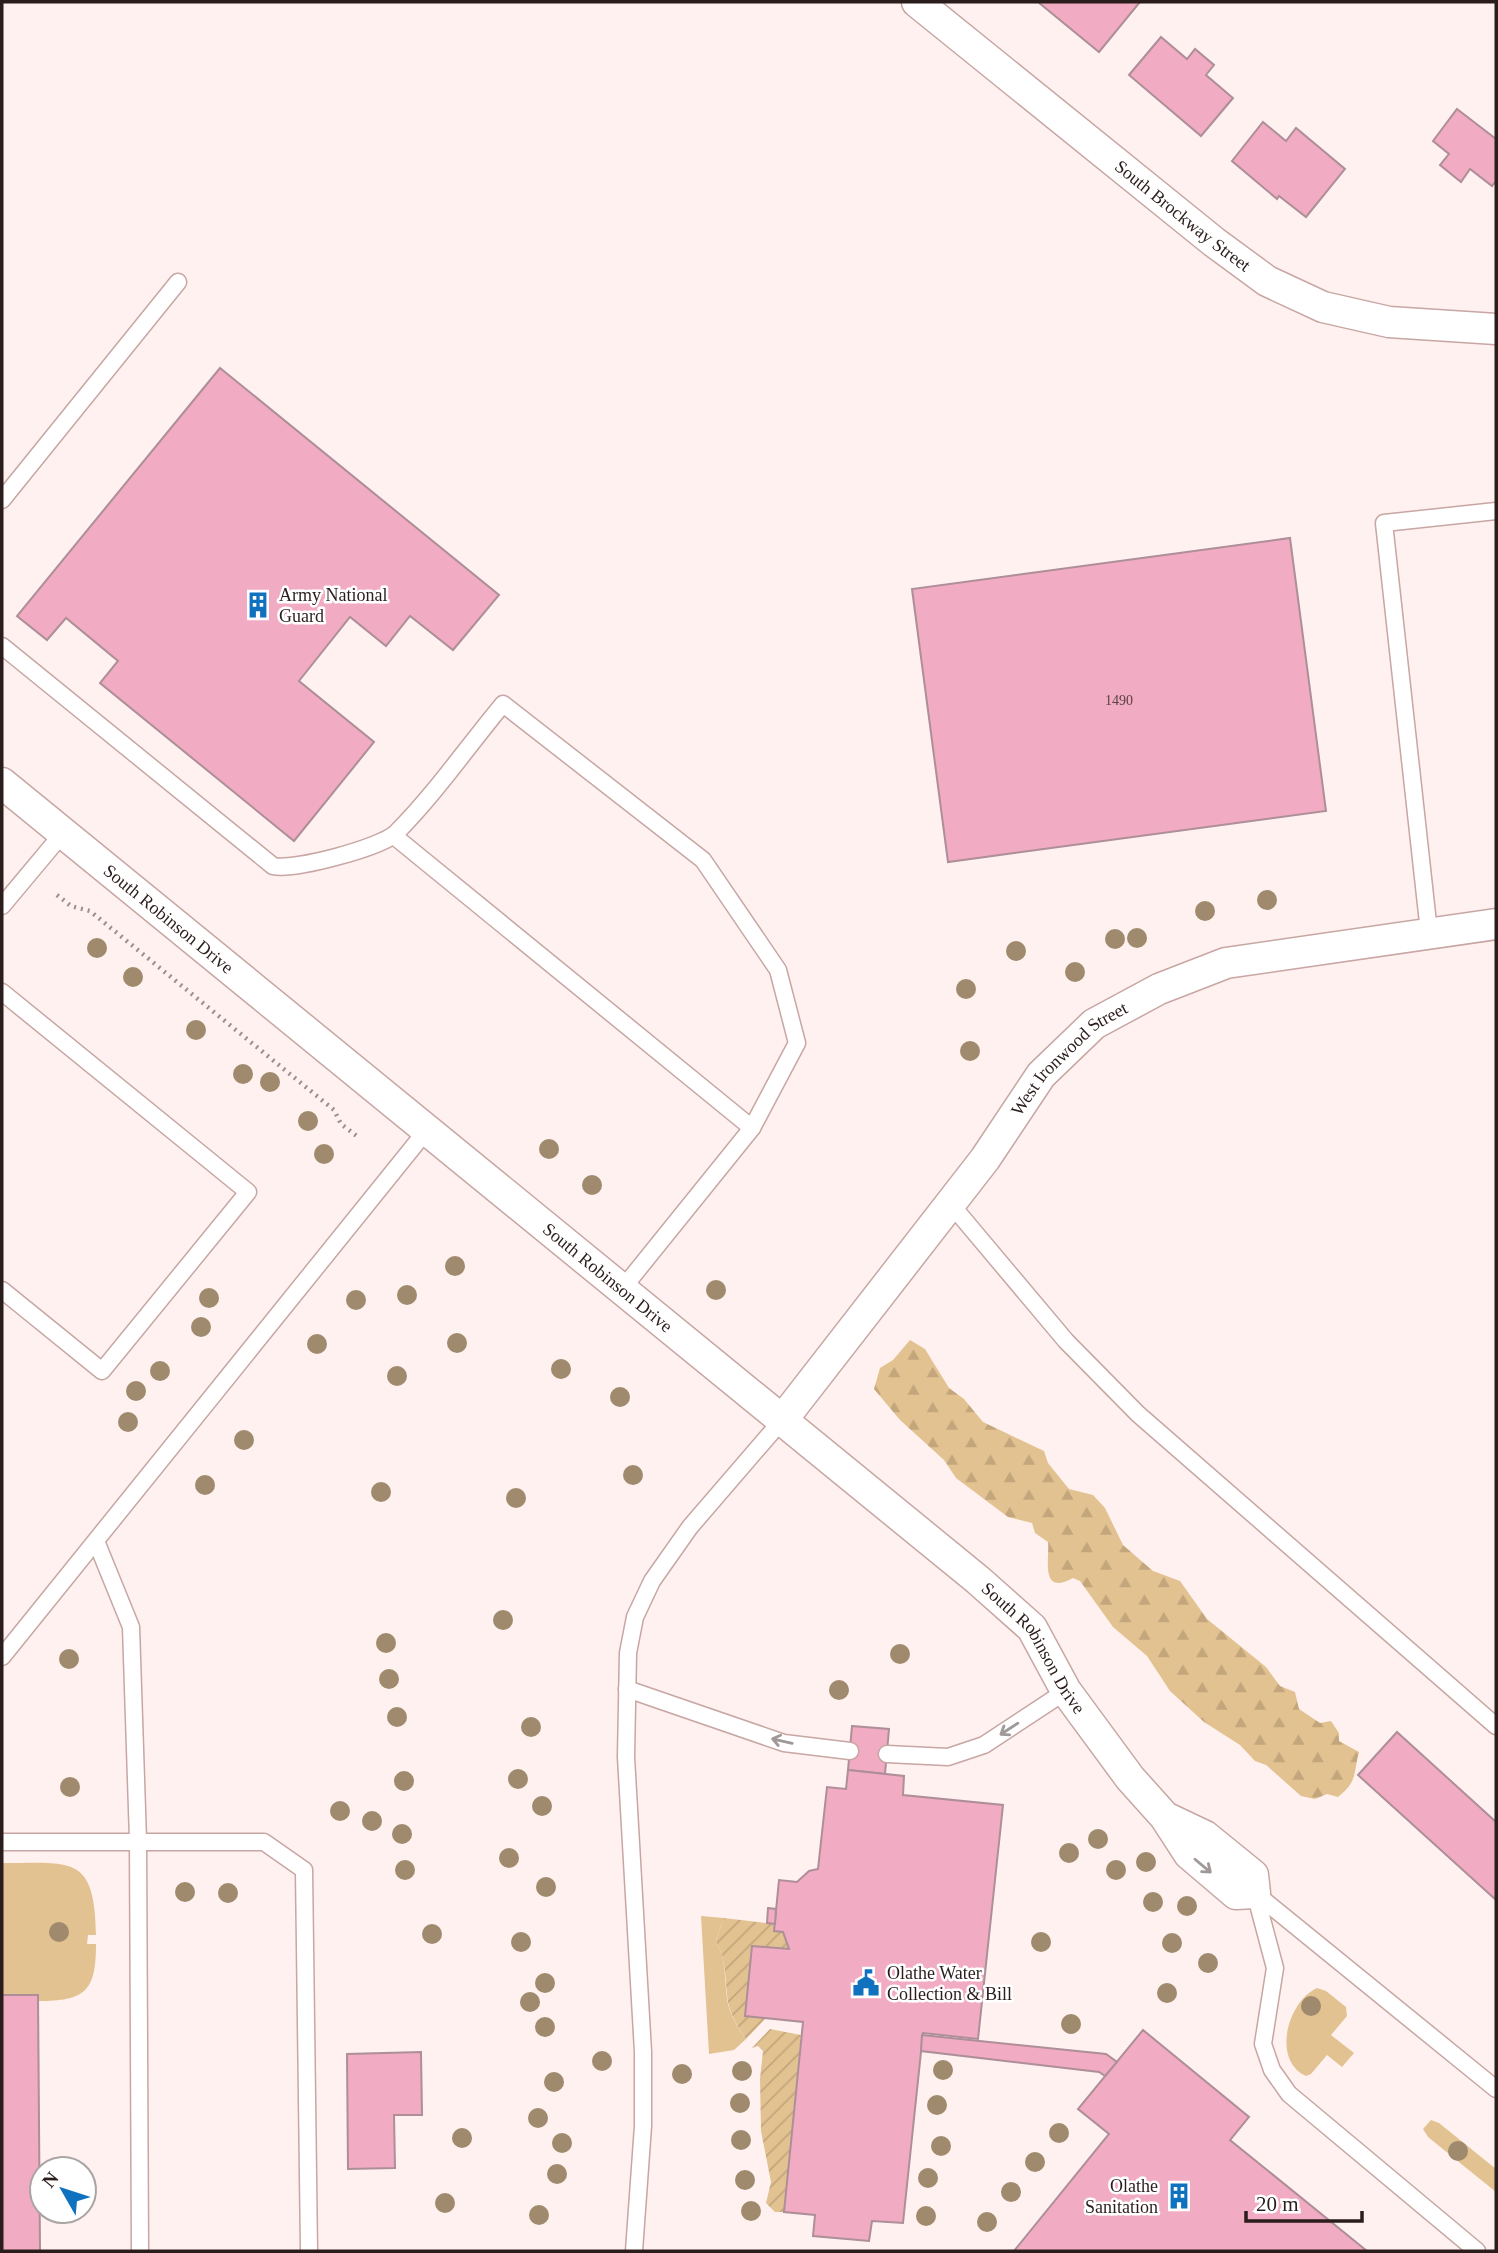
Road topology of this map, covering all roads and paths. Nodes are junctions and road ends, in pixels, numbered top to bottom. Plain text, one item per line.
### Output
1 (917, 2) edge
2 (178, 282) dead end
3 (1494, 329) edge
4 (2, 500) edge
5 (1496, 511) edge
6 (2, 646) edge
7 (2, 783) edge
8 (63, 833) junction
9 (394, 835) junction
10 (57, 895) dead end
11 (2, 906) edge
12 (1496, 924) edge
13 (1429, 932) junction
14 (2, 992) edge
15 (752, 1128) junction
16 (426, 1130) junction
17 (358, 1137) dead end
18 (950, 1203) junction
19 (622, 1287) junction
20 (2, 1290) edge
21 (783, 1419) junction
22 (96, 1541) junction
23 (2, 1657) edge
24 (627, 1689) junction
25 (1066, 1691) junction
26 (1496, 1726) edge
27 (850, 1751) dead end
28 (887, 1754) dead end
29 (138, 1840) junction
30 (2, 1842) edge
31 (1255, 1893) junction
32 (1496, 2089) edge
33 (140, 2251) edge
34 (309, 2251) edge
35 (634, 2251) edge
36 (1477, 2251) edge

1 - 3 street, South Brockway Street
2 - 4 lane
5 - 13 lane
6 - 9 lane
7 - 8 street, South Robinson Drive
8 - 11 lane
8 - 16 street, South Robinson Drive
9 - 15 lane
9 - 15 lane
10 - 17 path
12 - 13 street, West Ironwood Street
13 - 18 street, West Ironwood Street
14 - 20 lane
15 - 19 lane
16 - 19 street, South Robinson Drive
16 - 22 lane
18 - 21 street, West Ironwood Street
18 - 26 lane
19 - 21 street, South Robinson Drive
21 - 24 lane
21 - 25 street, South Robinson Drive
22 - 23 lane
22 - 29 lane
27 -> 24 lane
24 - 35 lane
25 -> 28 lane
25 - 31 street, South Robinson Drive
29 - 30 lane
29 - 33 lane
29 - 34 lane
31 - 32 lane
31 - 36 lane

